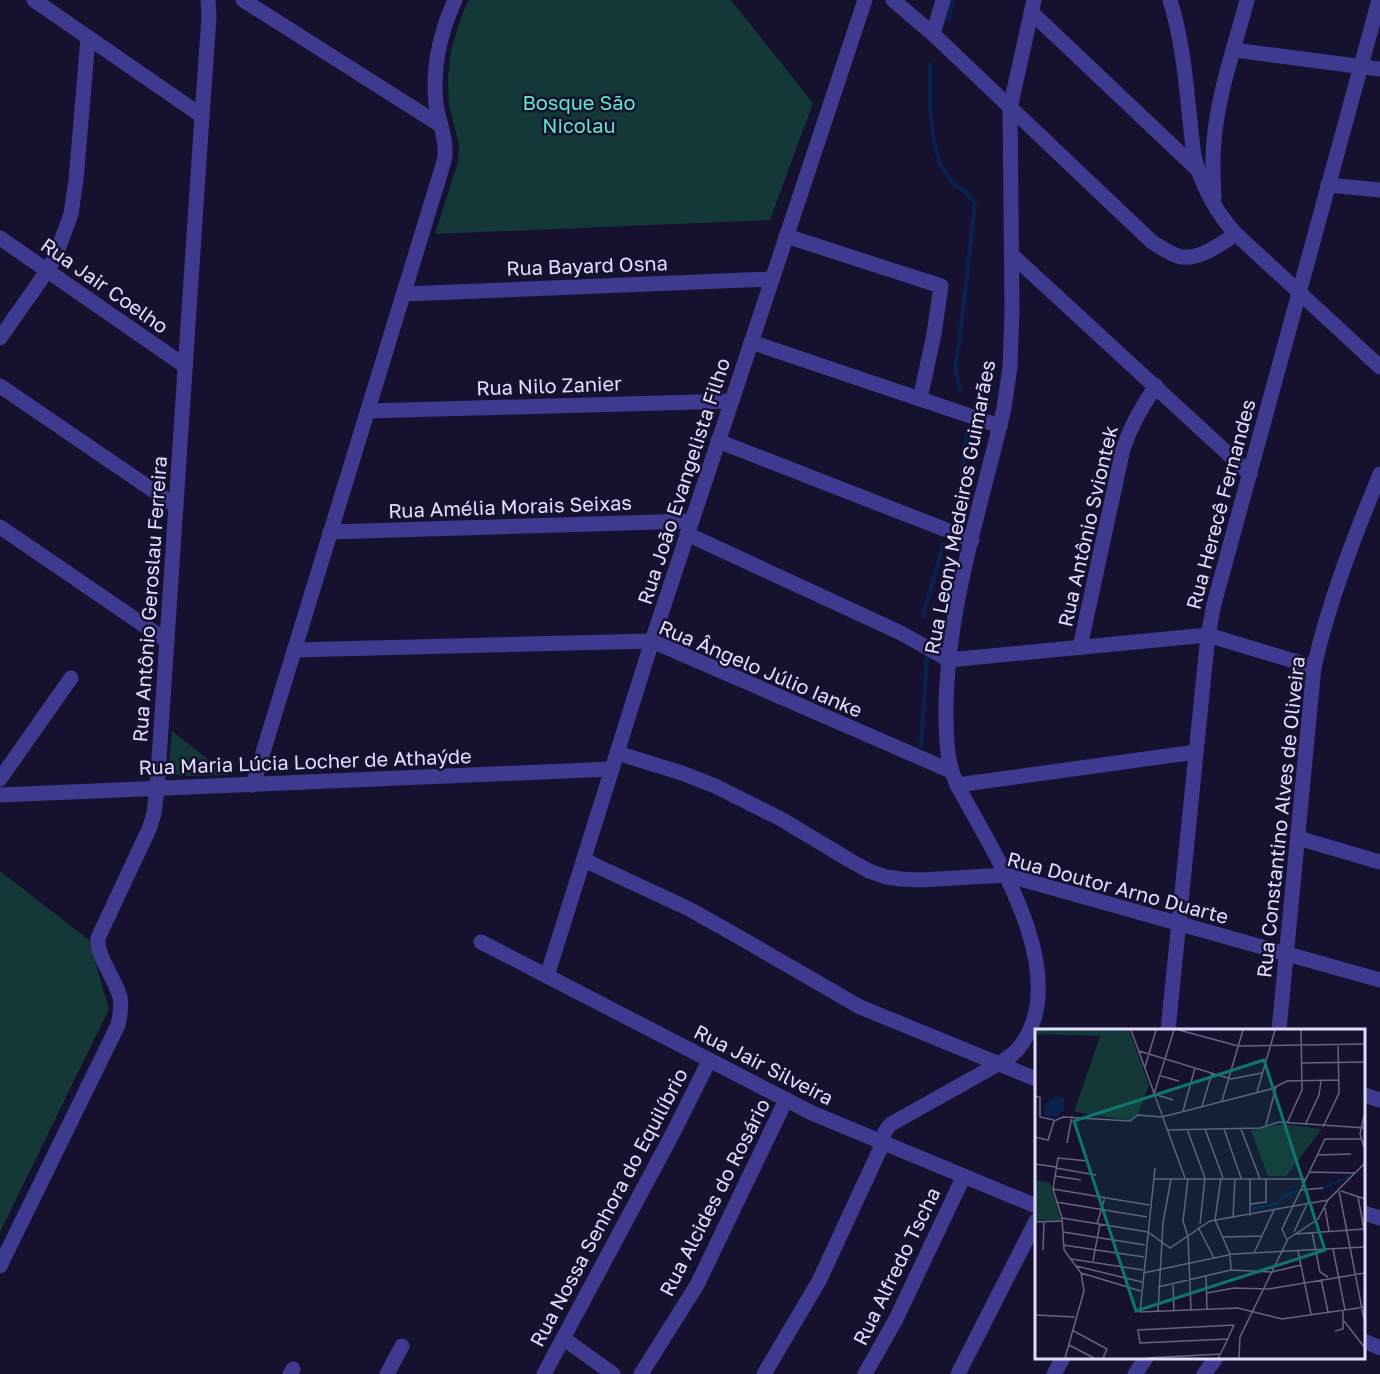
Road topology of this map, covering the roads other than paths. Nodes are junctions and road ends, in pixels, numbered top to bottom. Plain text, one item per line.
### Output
1 (34, 0) edge
2 (208, 0) edge
3 (243, 0) edge
4 (455, 0) edge
5 (865, 0) edge
6 (892, 0) edge
7 (943, 0) edge
8 (1170, 0) edge
9 (1248, 0) edge
10 (1379, 0) edge
11 (1033, 6) edge
12 (933, 34) junction
13 (88, 38) junction
14 (1234, 50) junction
15 (1360, 67) junction
16 (1380, 69) edge
17 (1010, 108) junction
18 (202, 116) junction
19 (440, 125) junction
20 (1198, 170) junction
21 (1328, 185) junction
22 (1380, 190) edge
23 (1214, 203) junction
24 (1236, 234) junction
25 (786, 237) junction
26 (0, 238) edge
27 (1012, 255) junction
28 (47, 271) junction
29 (772, 279) junction
30 (1299, 293) junction
31 (404, 294) junction
32 (0, 338) edge
33 (751, 342) junction
34 (185, 366) junction
35 (1380, 367) edge
36 (0, 386) edge
37 (1156, 386) junction
38 (920, 399) junction
39 (732, 401) junction
40 (368, 411) junction
41 (1000, 426) junction
42 (718, 441) junction
43 (1250, 474) junction
44 (1380, 474) edge
45 (176, 506) junction
46 (0, 527) edge
47 (690, 527) junction
48 (330, 532) junction
49 (972, 540) junction
50 (1208, 635) junction
51 (167, 641) junction
52 (652, 641) junction
53 (1080, 647) junction
54 (294, 650) junction
55 (949, 660) junction
56 (1314, 667) junction
57 (71, 678) dead end
58 (1196, 752) junction
59 (617, 753) junction
60 (612, 769) junction
61 (0, 778) edge
62 (954, 778) junction
63 (253, 785) junction
64 (157, 789) junction
65 (0, 795) edge
66 (1298, 838) junction
67 (584, 860) junction
68 (1380, 862) edge
69 (1006, 875) junction
70 (1179, 923) junction
71 (482, 942) dead end
72 (1286, 954) junction
73 (547, 976) junction
74 (1380, 980) edge
75 (1168, 1029) edge
76 (1279, 1029) edge
77 (710, 1060) junction
78 (1000, 1063) junction
79 (1035, 1078) edge
80 (1365, 1095) edge
81 (786, 1100) junction
82 (1380, 1100) edge
83 (883, 1143) junction
84 (964, 1176) junction
85 (1035, 1206) edge
86 (1365, 1213) edge
87 (1380, 1218) edge
88 (1035, 1223) edge
89 (0, 1266) edge
90 (563, 1338) junction
91 (1365, 1341) edge
92 (402, 1346) dead end
93 (1380, 1348) edge
94 (1062, 1359) edge
95 (1145, 1359) edge
96 (1215, 1359) edge
97 (387, 1374) edge
98 (544, 1374) edge
99 (613, 1374) edge
100 (641, 1374) edge
101 (764, 1374) edge
102 (866, 1374) edge
103 (958, 1374) edge
104 (1054, 1374) edge
105 (1136, 1374) edge
106 (1204, 1374) edge

1 - 13 street
2 - 18 street, Rua Antônio Geroslau Ferreira
3 - 19 street
4 - 19 street
5 - 25 street, Rua João Evangelista Filho
6 - 12 street
7 - 12 street
8 - 20 street
9 - 14 street
10 - 15 street, Rua Herecê Fernandes
11 - 17 street, Rua Leony Medeiros Guimarães
11 - 20 street
12 - 17 street
13 - 18 street
13 - 28 street
14 - 15 street
14 - 23 street
15 - 16 street
15 - 21 street, Rua Herecê Fernandes
17 - 24 street
17 - 27 street, Rua Leony Medeiros Guimarães
18 - 34 street, Rua Antônio Geroslau Ferreira
19 - 31 street
20 - 23 street
21 - 22 street
21 - 30 street, Rua Herecê Fernandes
23 - 24 street
24 - 30 street
25 - 29 street, Rua João Evangelista Filho
25 - 38 street
26 - 28 street, Rua Jair Coelho
27 - 37 street
27 - 41 street, Rua Leony Medeiros Guimarães
28 - 32 street
28 - 34 street, Rua Jair Coelho
29 - 31 street, Rua Bayard Osna
29 - 33 street, Rua João Evangelista Filho
30 - 35 street
30 - 43 street, Rua Herecê Fernandes
31 - 40 street
33 - 38 street
33 - 39 street, Rua João Evangelista Filho
34 - 45 street, Rua Antônio Geroslau Ferreira
36 - 45 street
37 - 43 street
37 - 53 street, Rua Antônio Sviontek
38 - 41 street
39 - 40 street, Rua Nilo Zanier
39 - 42 street, Rua João Evangelista Filho
40 - 48 street
41 - 49 street, Rua Leony Medeiros Guimarães
42 - 47 street, Rua João Evangelista Filho
42 - 49 street
43 - 50 street, Rua Herecê Fernandes
44 - 56 street, Rua Constantino Alves de Oliveira
45 - 51 street, Rua Antônio Geroslau Ferreira
46 - 51 street
47 - 48 street, Rua Amélia Morais Seixas
47 - 52 street, Rua João Evangelista Filho
47 - 55 street, Rua Amélia Morais Seixas
48 - 54 street
49 - 55 street, Rua Leony Medeiros Guimarães
50 - 53 street
50 - 56 street
50 - 58 street, Rua Herecê Fernandes
51 - 64 street, Rua Antônio Geroslau Ferreira
52 - 54 street, Rua Ângelo Júlio Ianke
52 - 59 street, Rua João Evangelista Filho
52 - 62 street, Rua Ângelo Júlio Ianke
53 - 55 street
54 - 63 street
55 - 62 street, Rua Leony Medeiros Guimarães
56 - 66 street, Rua Constantino Alves de Oliveira
57 - 61 street
58 - 62 street
58 - 70 street, Rua Herecê Fernandes
59 - 60 street, Rua João Evangelista Filho
59 - 69 street, Rua Doutor Arno Duarte
60 - 63 street, Rua Maria Lúcia Locher de Athaýde
60 - 67 street, Rua João Evangelista Filho
62 - 69 street, Rua Leony Medeiros Guimarães
63 - 64 street, Rua Maria Lúcia Locher de Athaýde
64 - 65 street, Rua Maria Lúcia Locher de Athaýde
64 - 89 street, Rua Antônio Geroslau Ferreira
66 - 68 street
66 - 72 street, Rua Constantino Alves de Oliveira
67 - 73 street, Rua João Evangelista Filho
67 - 78 street
69 - 70 street, Rua Doutor Arno Duarte
69 - 78 street, Rua Leony Medeiros Guimarães
70 - 72 street, Rua Doutor Arno Duarte
70 - 75 street, Rua Herecê Fernandes
71 - 73 street, Rua Jair Silveira
72 - 74 street, Rua Doutor Arno Duarte
72 - 76 street, Rua Constantino Alves de Oliveira
73 - 77 street, Rua Jair Silveira
77 - 81 street, Rua Jair Silveira
77 - 90 street, Rua Nossa Senhora do Equilíbrio
78 - 79 street
78 - 83 street, Rua Leony Medeiros Guimarães
80 - 82 street
81 - 83 street, Rua Jair Silveira
81 - 100 street, Rua Alcides do Rosário
83 - 84 street, Rua Jair Silveira
83 - 101 street, Rua Leony Medeiros Guimarães
84 - 85 street, Rua Jair Silveira
84 - 102 street, Rua Alfredo Tscha
86 - 87 street
88 - 103 street
90 - 98 street, Rua Nossa Senhora do Equilíbrio
90 - 99 street
91 - 93 street
92 - 97 street
94 - 104 street
95 - 105 street
96 - 106 street

